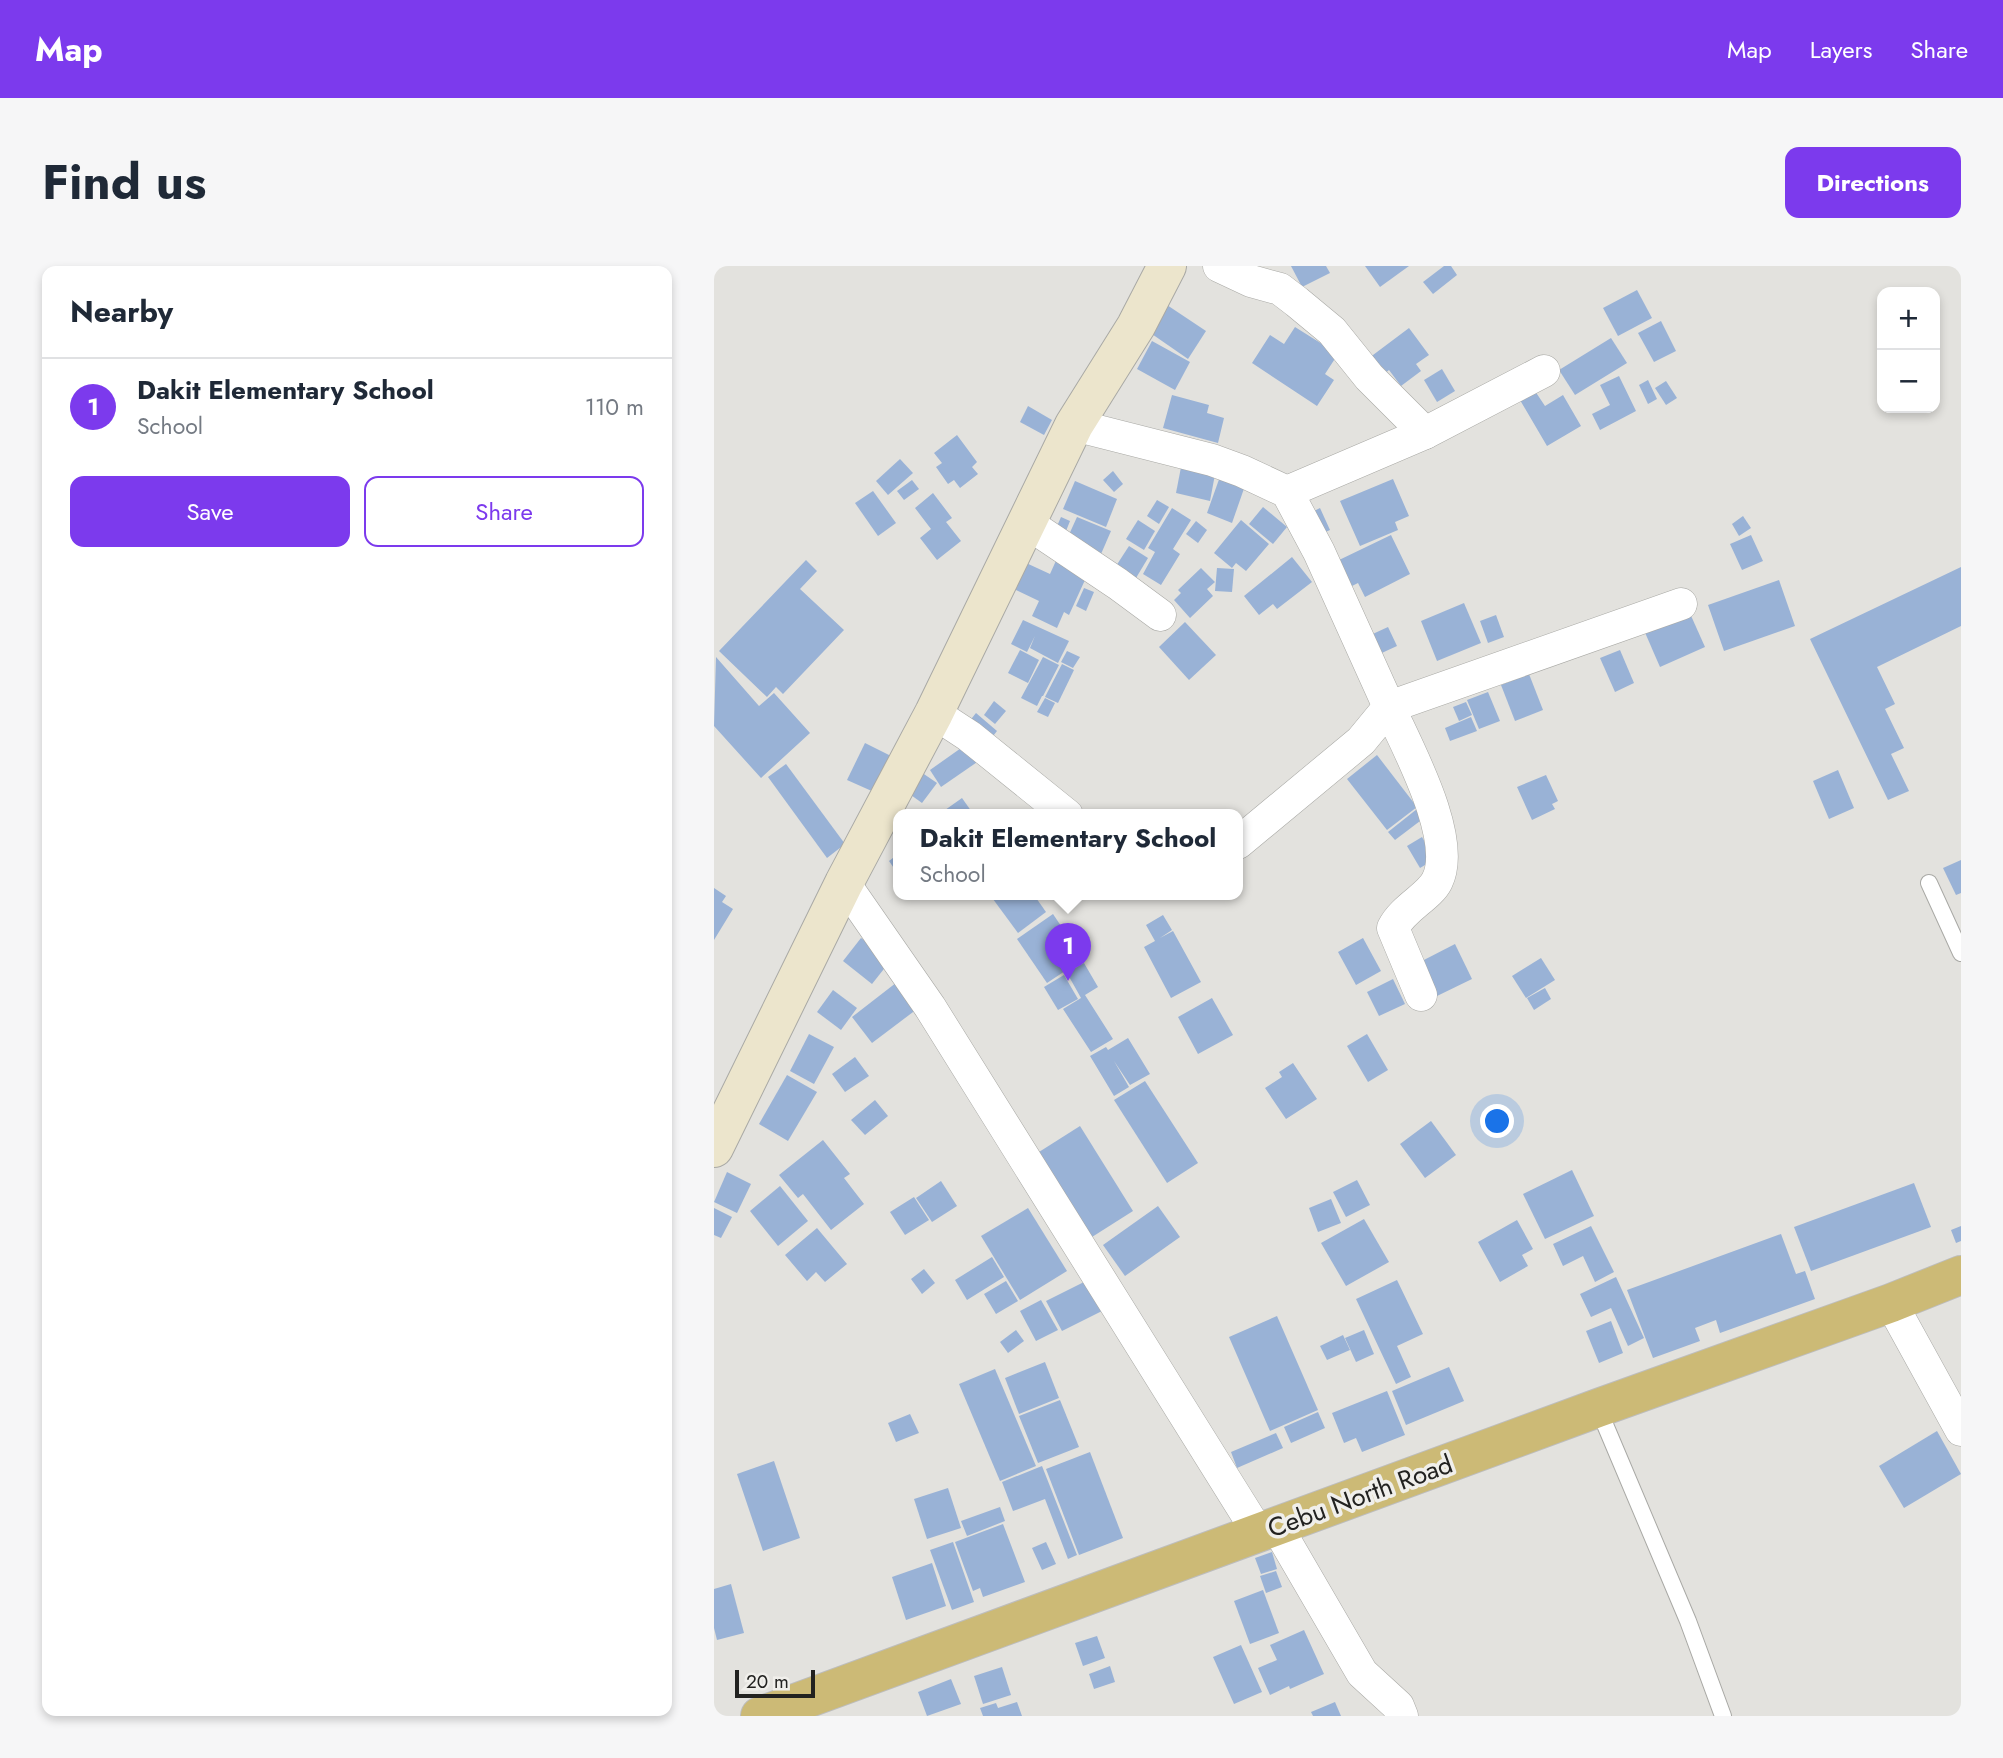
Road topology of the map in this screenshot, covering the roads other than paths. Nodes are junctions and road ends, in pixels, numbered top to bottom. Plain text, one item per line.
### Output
1 (1167, 266) edge
2 (1219, 266) edge
3 (1544, 371) dead end
4 (1074, 425) junction
5 (1424, 433) junction
6 (1287, 492) junction
7 (1027, 523) junction
8 (1681, 604) dead end
9 (1160, 615) dead end
10 (1389, 707) junction
11 (934, 713) junction
12 (1060, 809) edge
13 (1243, 839) edge
14 (844, 883) junction
15 (1929, 883) dead end
16 (1961, 953) edge
17 (1421, 995) dead end
18 (714, 1148) edge
19 (1961, 1275) edge
20 (1891, 1303) junction
21 (1598, 1408) junction
22 (1961, 1430) edge
23 (1268, 1530) junction
24 (760, 1716) edge
25 (1402, 1716) edge
26 (1723, 1716) edge

1 - 4 main road
2 - 5 street
3 - 5 street
4 - 6 street
4 - 7 main road
5 - 6 street
6 - 10 street
7 - 9 street
7 - 11 main road
8 - 10 street
10 - 13 street
10 - 17 street
11 - 12 street
11 - 14 main road
14 - 18 main road
14 - 23 street
15 - 16 lane
19 - 20 highway, Cebu North Road
20 - 21 highway, Cebu North Road
20 - 22 street
21 - 23 highway, Cebu North Road
21 - 26 lane
23 - 24 highway, Cebu North Road
23 - 25 street

